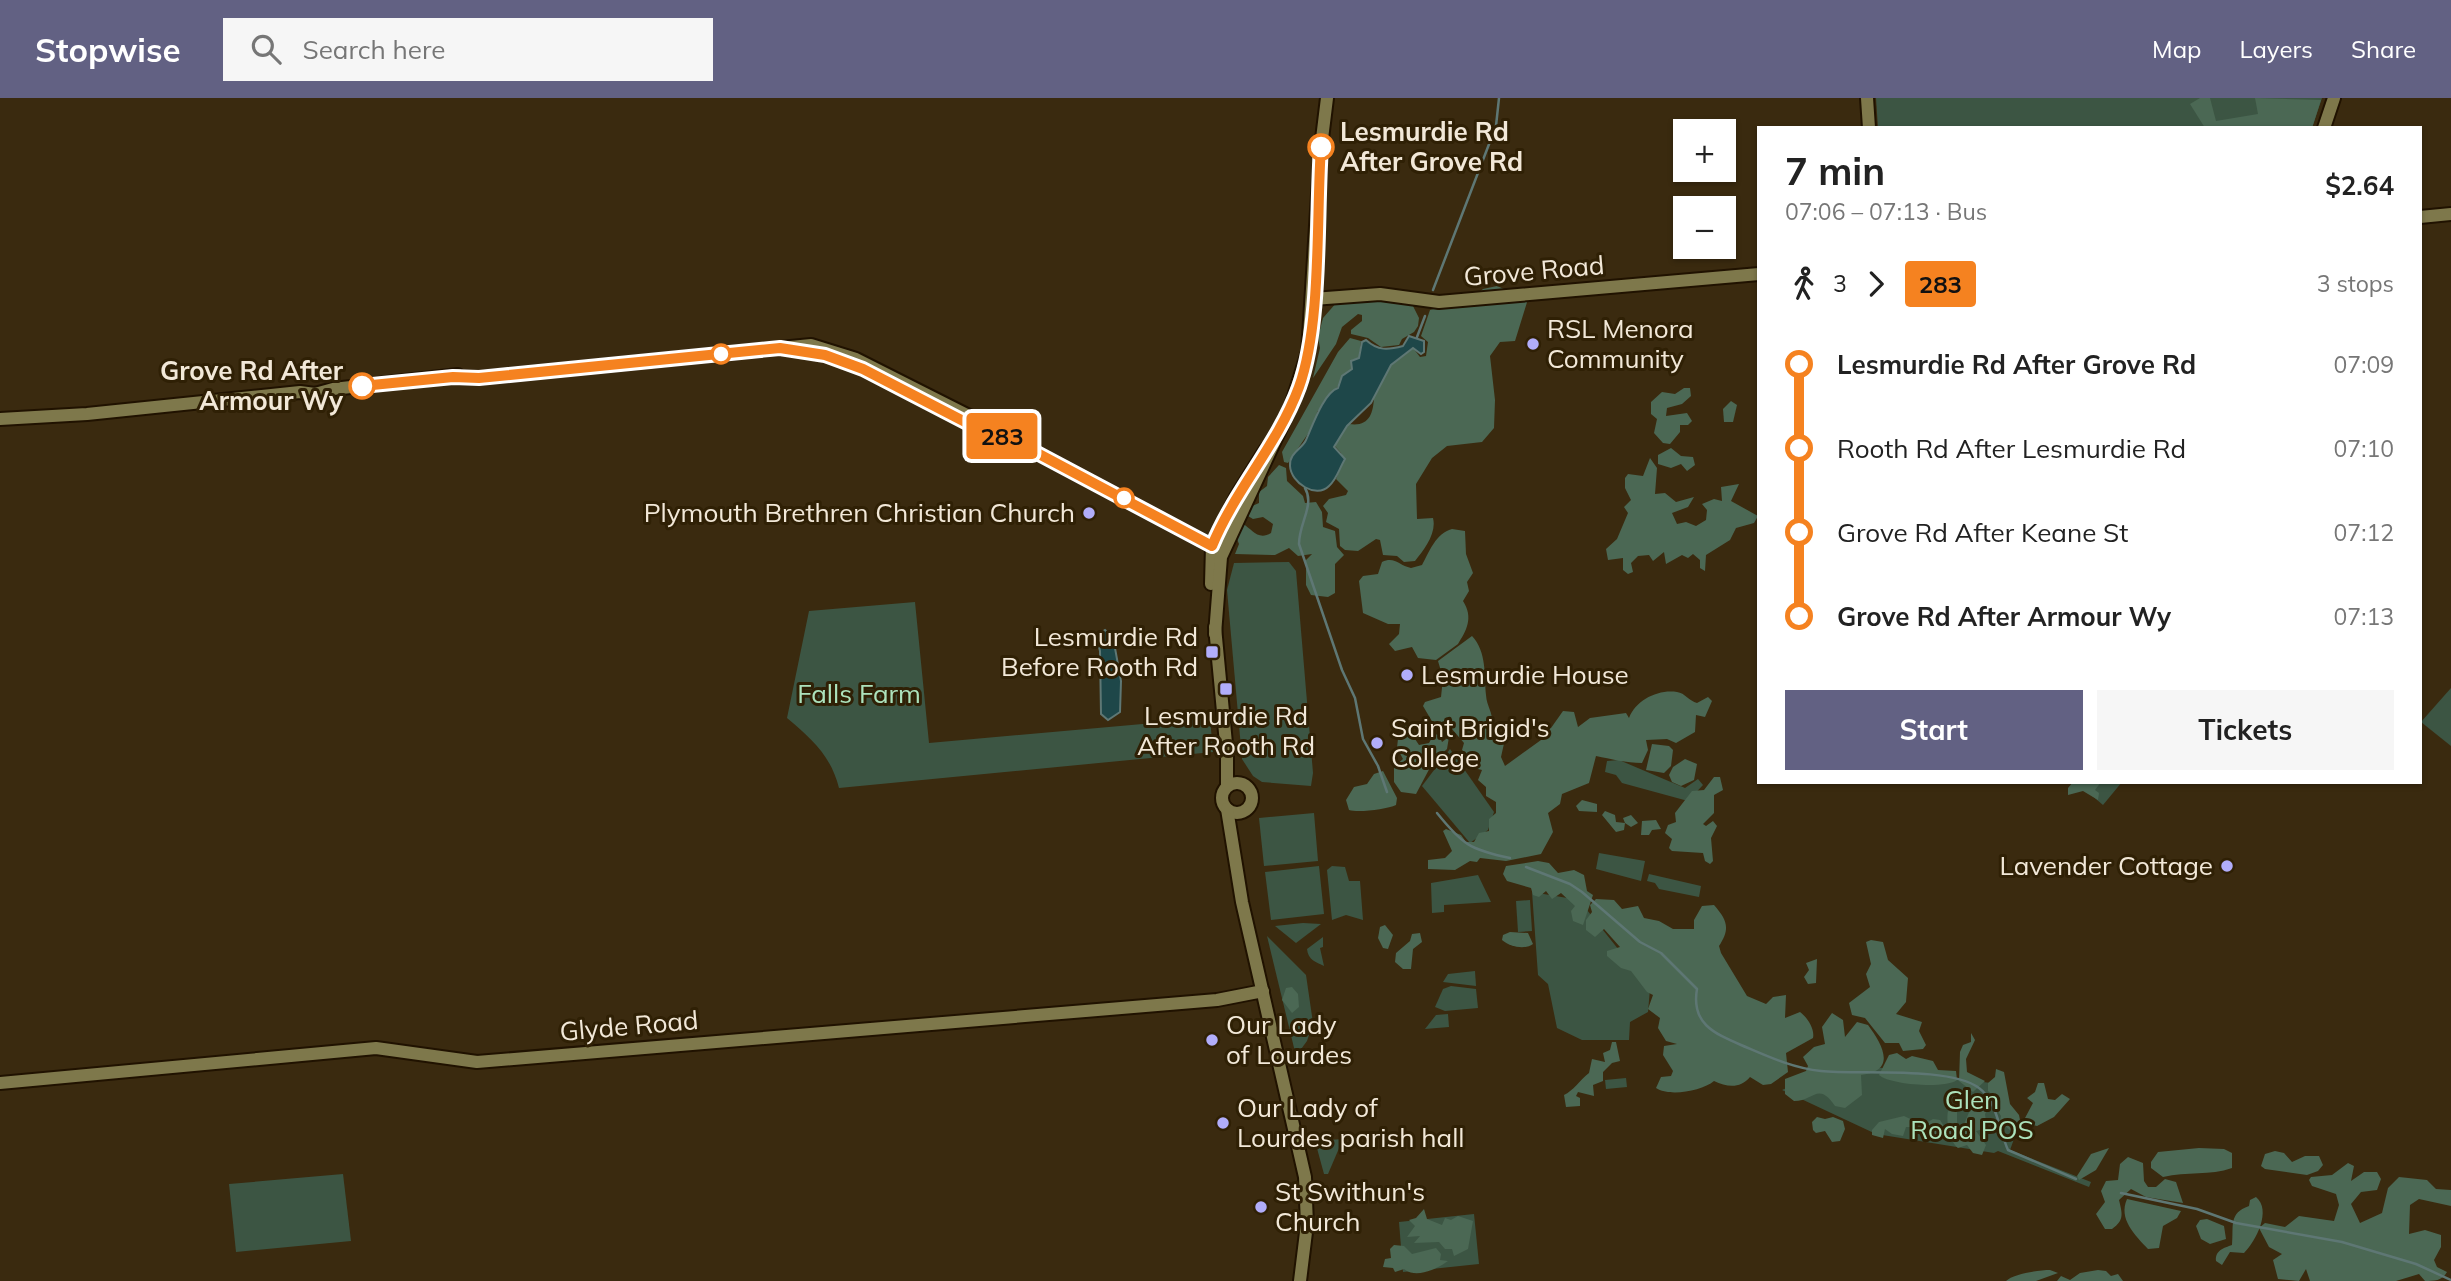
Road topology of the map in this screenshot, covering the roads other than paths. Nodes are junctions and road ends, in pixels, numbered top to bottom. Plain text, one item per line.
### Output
1 (1327, 98) edge
2 (1867, 98) edge
3 (2334, 98) edge
4 (1869, 126) edge
5 (2325, 126) edge
6 (2451, 214) edge
7 (2422, 216) edge
8 (1757, 274) edge
9 (1313, 299) junction
10 (0, 419) edge
11 (1217, 544) junction
12 (1227, 754) junction
13 (1241, 783) junction
14 (1227, 786) junction
15 (1227, 809) junction
16 (1243, 811) junction
17 (1235, 847) junction
18 (1263, 991) junction
19 (0, 1083) edge
20 (1300, 1281) edge

1 - 9 street
2 - 4 street
3 - 5 street
6 - 7 street
8 - 9 street, Grove Road
9 - 11 street
10 - 11 street
11 - 12 street
12 - 13 street
12 - 14 street
13 - 14 street
13 - 16 street
14 - 15 street
15 - 16 street
15 - 17 street
16 - 17 street
17 - 18 street
18 - 19 street, Glyde Road
18 - 20 street

